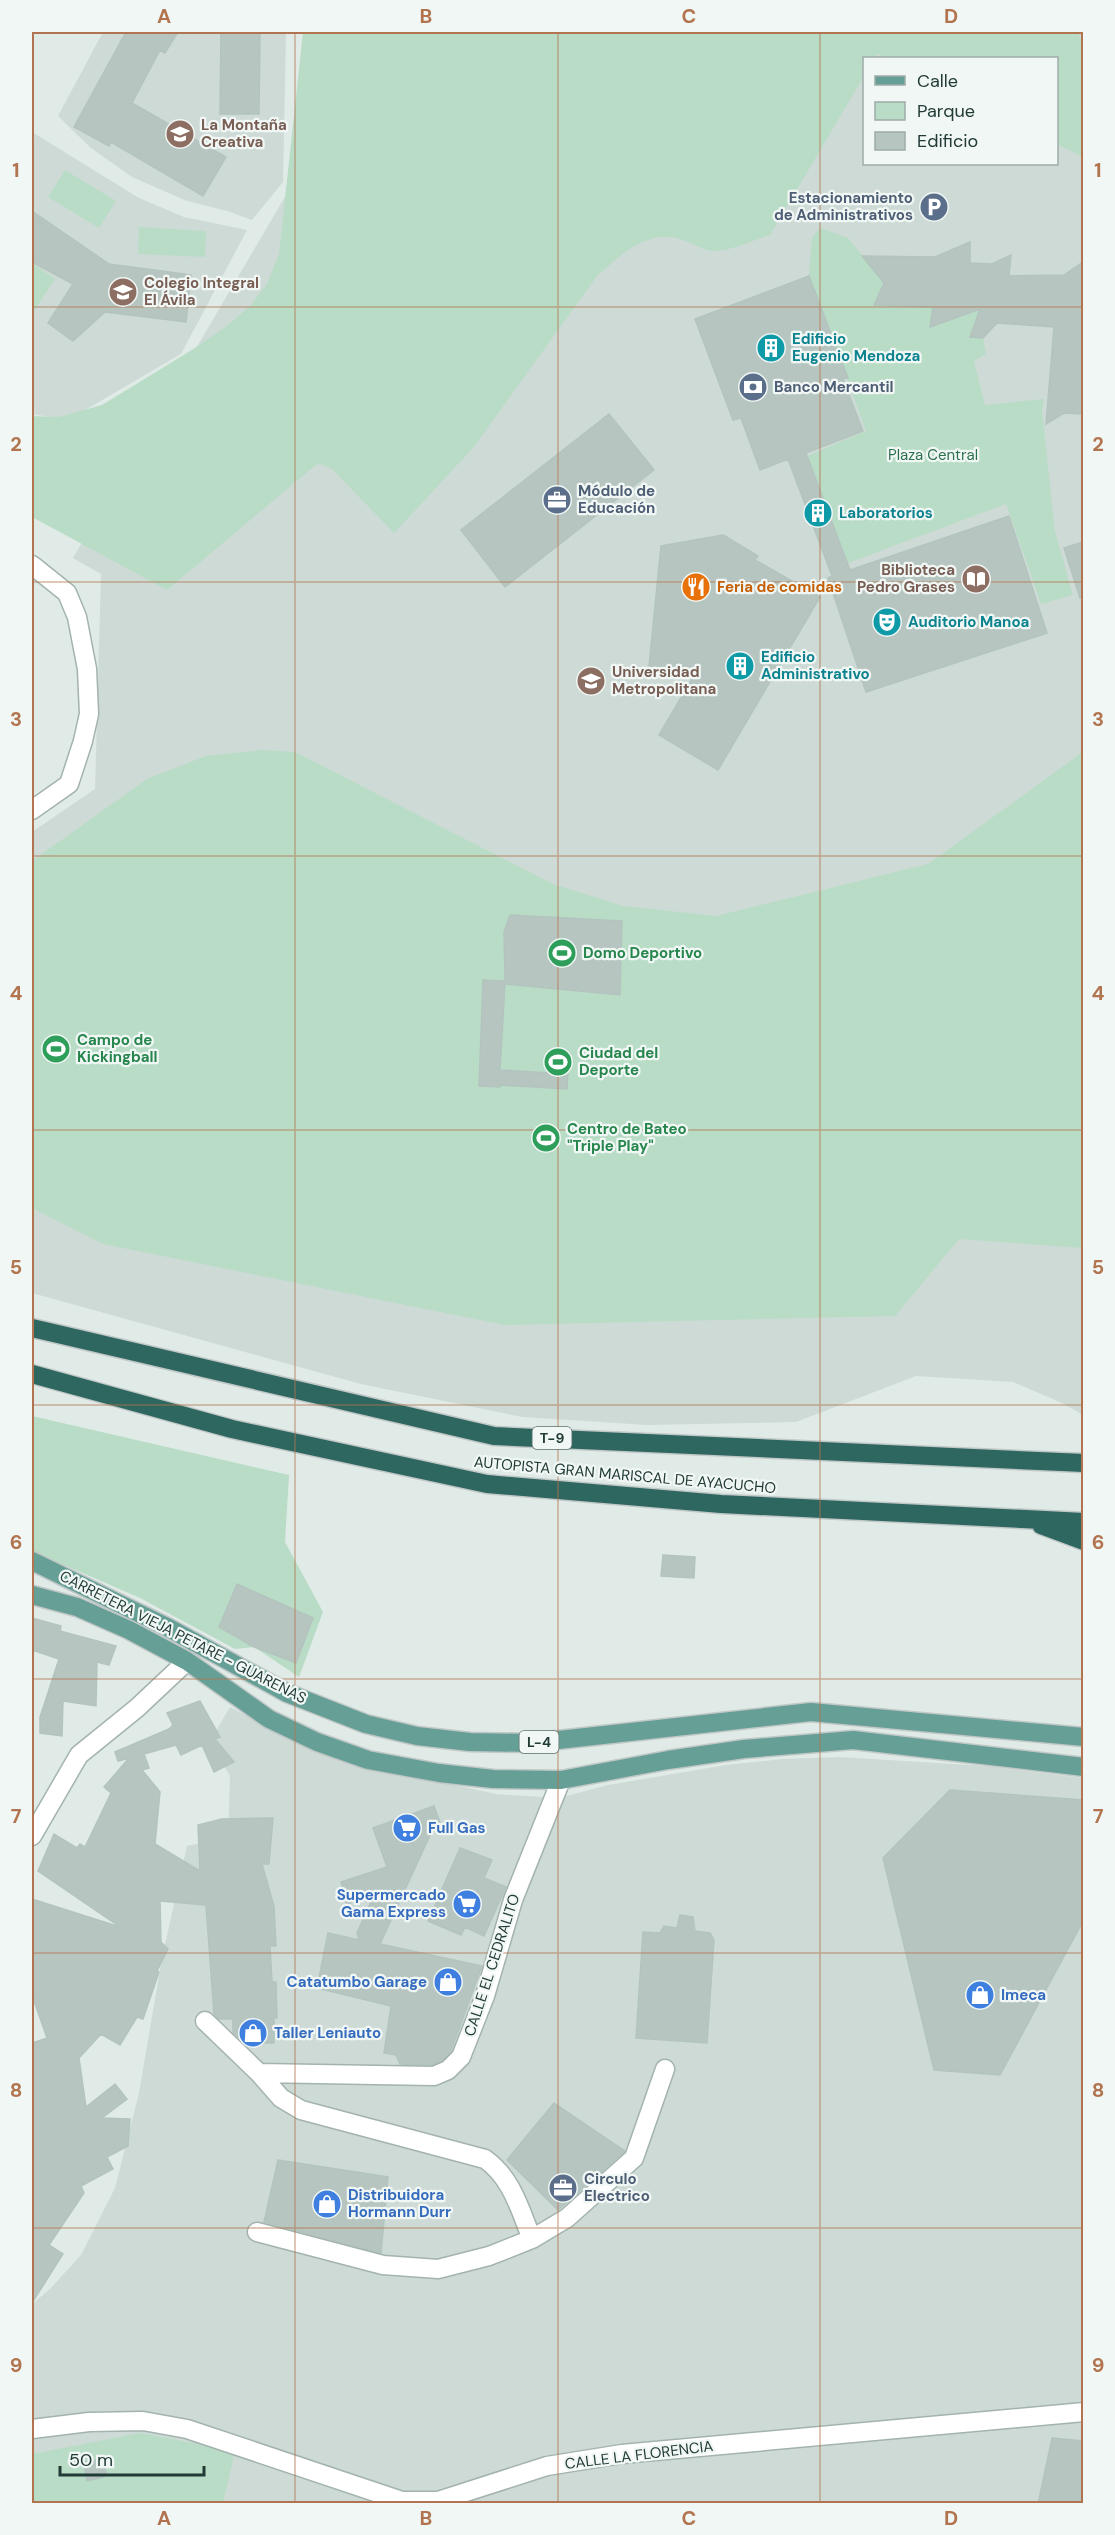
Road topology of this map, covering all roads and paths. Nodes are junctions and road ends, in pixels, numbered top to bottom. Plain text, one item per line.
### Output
1 (32, 565) edge
2 (32, 810) edge
3 (32, 1328) edge
4 (32, 1374) edge
5 (1083, 1463) edge
6 (1028, 1520) junction
7 (1083, 1522) edge
8 (1083, 1541) edge
9 (32, 1561) edge
10 (32, 1595) edge
11 (187, 1661) junction
12 (1083, 1737) edge
13 (1083, 1767) edge
14 (561, 1779) junction
15 (32, 1836) edge
16 (205, 2021) dead end
17 (665, 2070) dead end
18 (259, 2073) junction
19 (257, 2232) dead end
20 (532, 2239) junction
21 (1083, 2412) edge
22 (32, 2428) edge

1 - 2 street
3 - 5 highway, AUTOPISTA GRAN MARISCAL DE AYACUCHO / T-9
4 - 6 highway, AUTOPISTA GRAN MARISCAL DE AYACUCHO
6 - 7 highway, AUTOPISTA GRAN MARISCAL DE AYACUCHO
6 - 8 highway
9 - 12 main road, CARRETERA VIEJA PETARE - GUARENAS / L-4
10 - 11 main road, CARRETERA VIEJA PETARE - GUARENAS
11 - 14 main road, CARRETERA VIEJA PETARE - GUARENAS
11 - 15 street
13 - 14 main road
14 - 18 street, CALLE EL CEDRALITO
16 - 18 street
17 - 20 street
18 - 20 street
19 - 20 street
21 - 22 street, CALLE LA FLORENCIA

